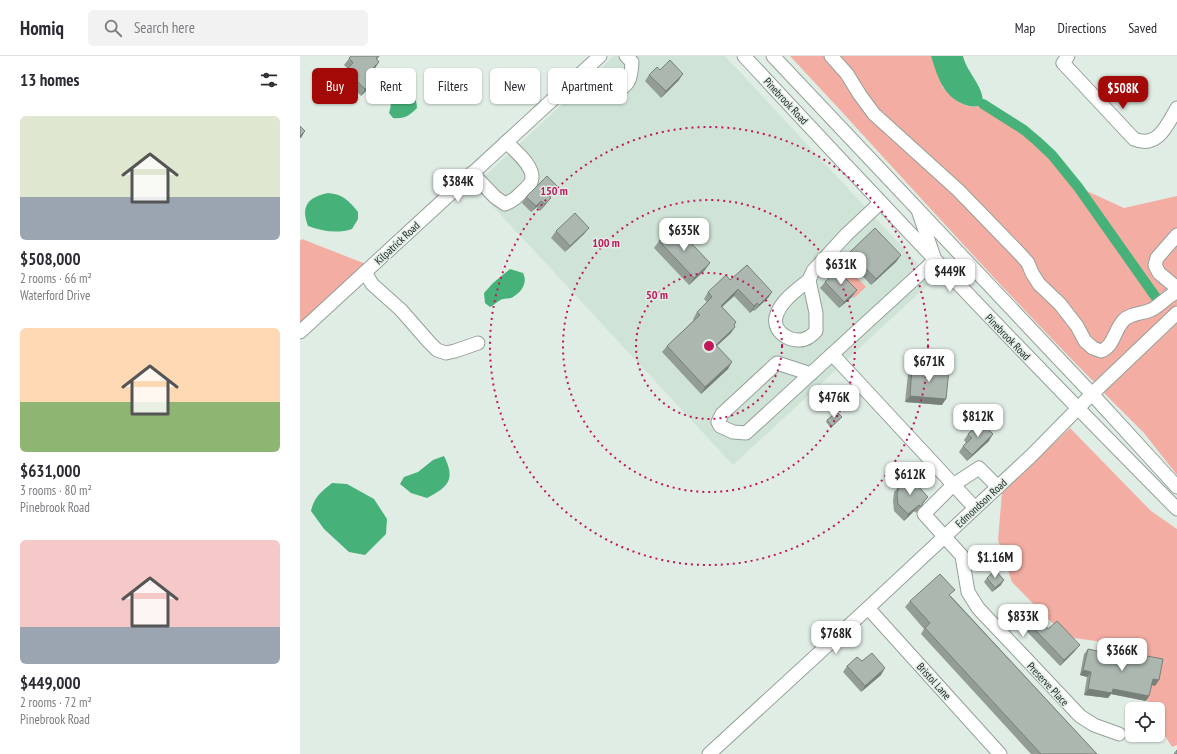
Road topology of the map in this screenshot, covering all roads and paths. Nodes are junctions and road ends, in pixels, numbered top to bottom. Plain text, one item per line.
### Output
1 (600, 56) edge
2 (626, 56) edge
3 (744, 56) edge
4 (772, 56) edge
5 (831, 56) edge
6 (1068, 56) edge
7 (586, 68) edge
8 (627, 84) edge
9 (548, 103) edge
10 (1177, 108) edge
11 (506, 142) junction
12 (472, 173) junction
13 (880, 203) junction
14 (917, 209) junction
15 (1177, 235) edge
16 (935, 260) junction
17 (365, 272) junction
18 (809, 280) dead end
19 (1177, 288) edge
20 (1177, 292) edge
21 (1177, 313) edge
22 (300, 332) edge
23 (478, 343) dead end
24 (832, 354) junction
25 (811, 374) junction
26 (1092, 394) junction
27 (1078, 409) junction
28 (953, 485) junction
29 (998, 487) junction
30 (1177, 487) edge
31 (975, 508) junction
32 (1177, 509) edge
33 (945, 537) junction
34 (868, 608) junction
35 (1119, 734) dead end
36 (709, 754) edge
37 (1000, 754) edge

1 - 7 street, Kilpatrick Road
2 - 8 street
3 - 13 street, Pinebrook Road
4 - 14 street, Pinebrook Road
5 - 20 street
6 - 10 street
9 - 11 street, Kilpatrick Road
11 - 12 street, Kilpatrick Road
11 - 12 street
12 - 17 street, Kilpatrick Road
13 - 16 street, Pinebrook Road
13 - 18 street
14 - 16 street
14 - 26 street, Pinebrook Road
15 - 19 street
16 - 24 street
16 - 27 street, Pinebrook Road
17 - 22 street, Kilpatrick Road
17 - 23 street
21 - 26 street, Edmondson Road
24 - 25 street
24 - 28 street
25 - 25 street
26 - 27 street, Edmondson Road
26 - 30 street, Pinebrook Road
27 - 29 street, Edmondson Road
27 - 32 street, Pinebrook Road
28 - 29 street
28 - 31 street
28 - 33 street, Preserve Place
29 - 31 street, Edmondson Road
31 - 33 street, Edmondson Road
33 - 34 street, Edmondson Road
33 - 35 street, Preserve Place
34 - 36 street, Edmondson Road
34 - 37 street, Bristol Lane

